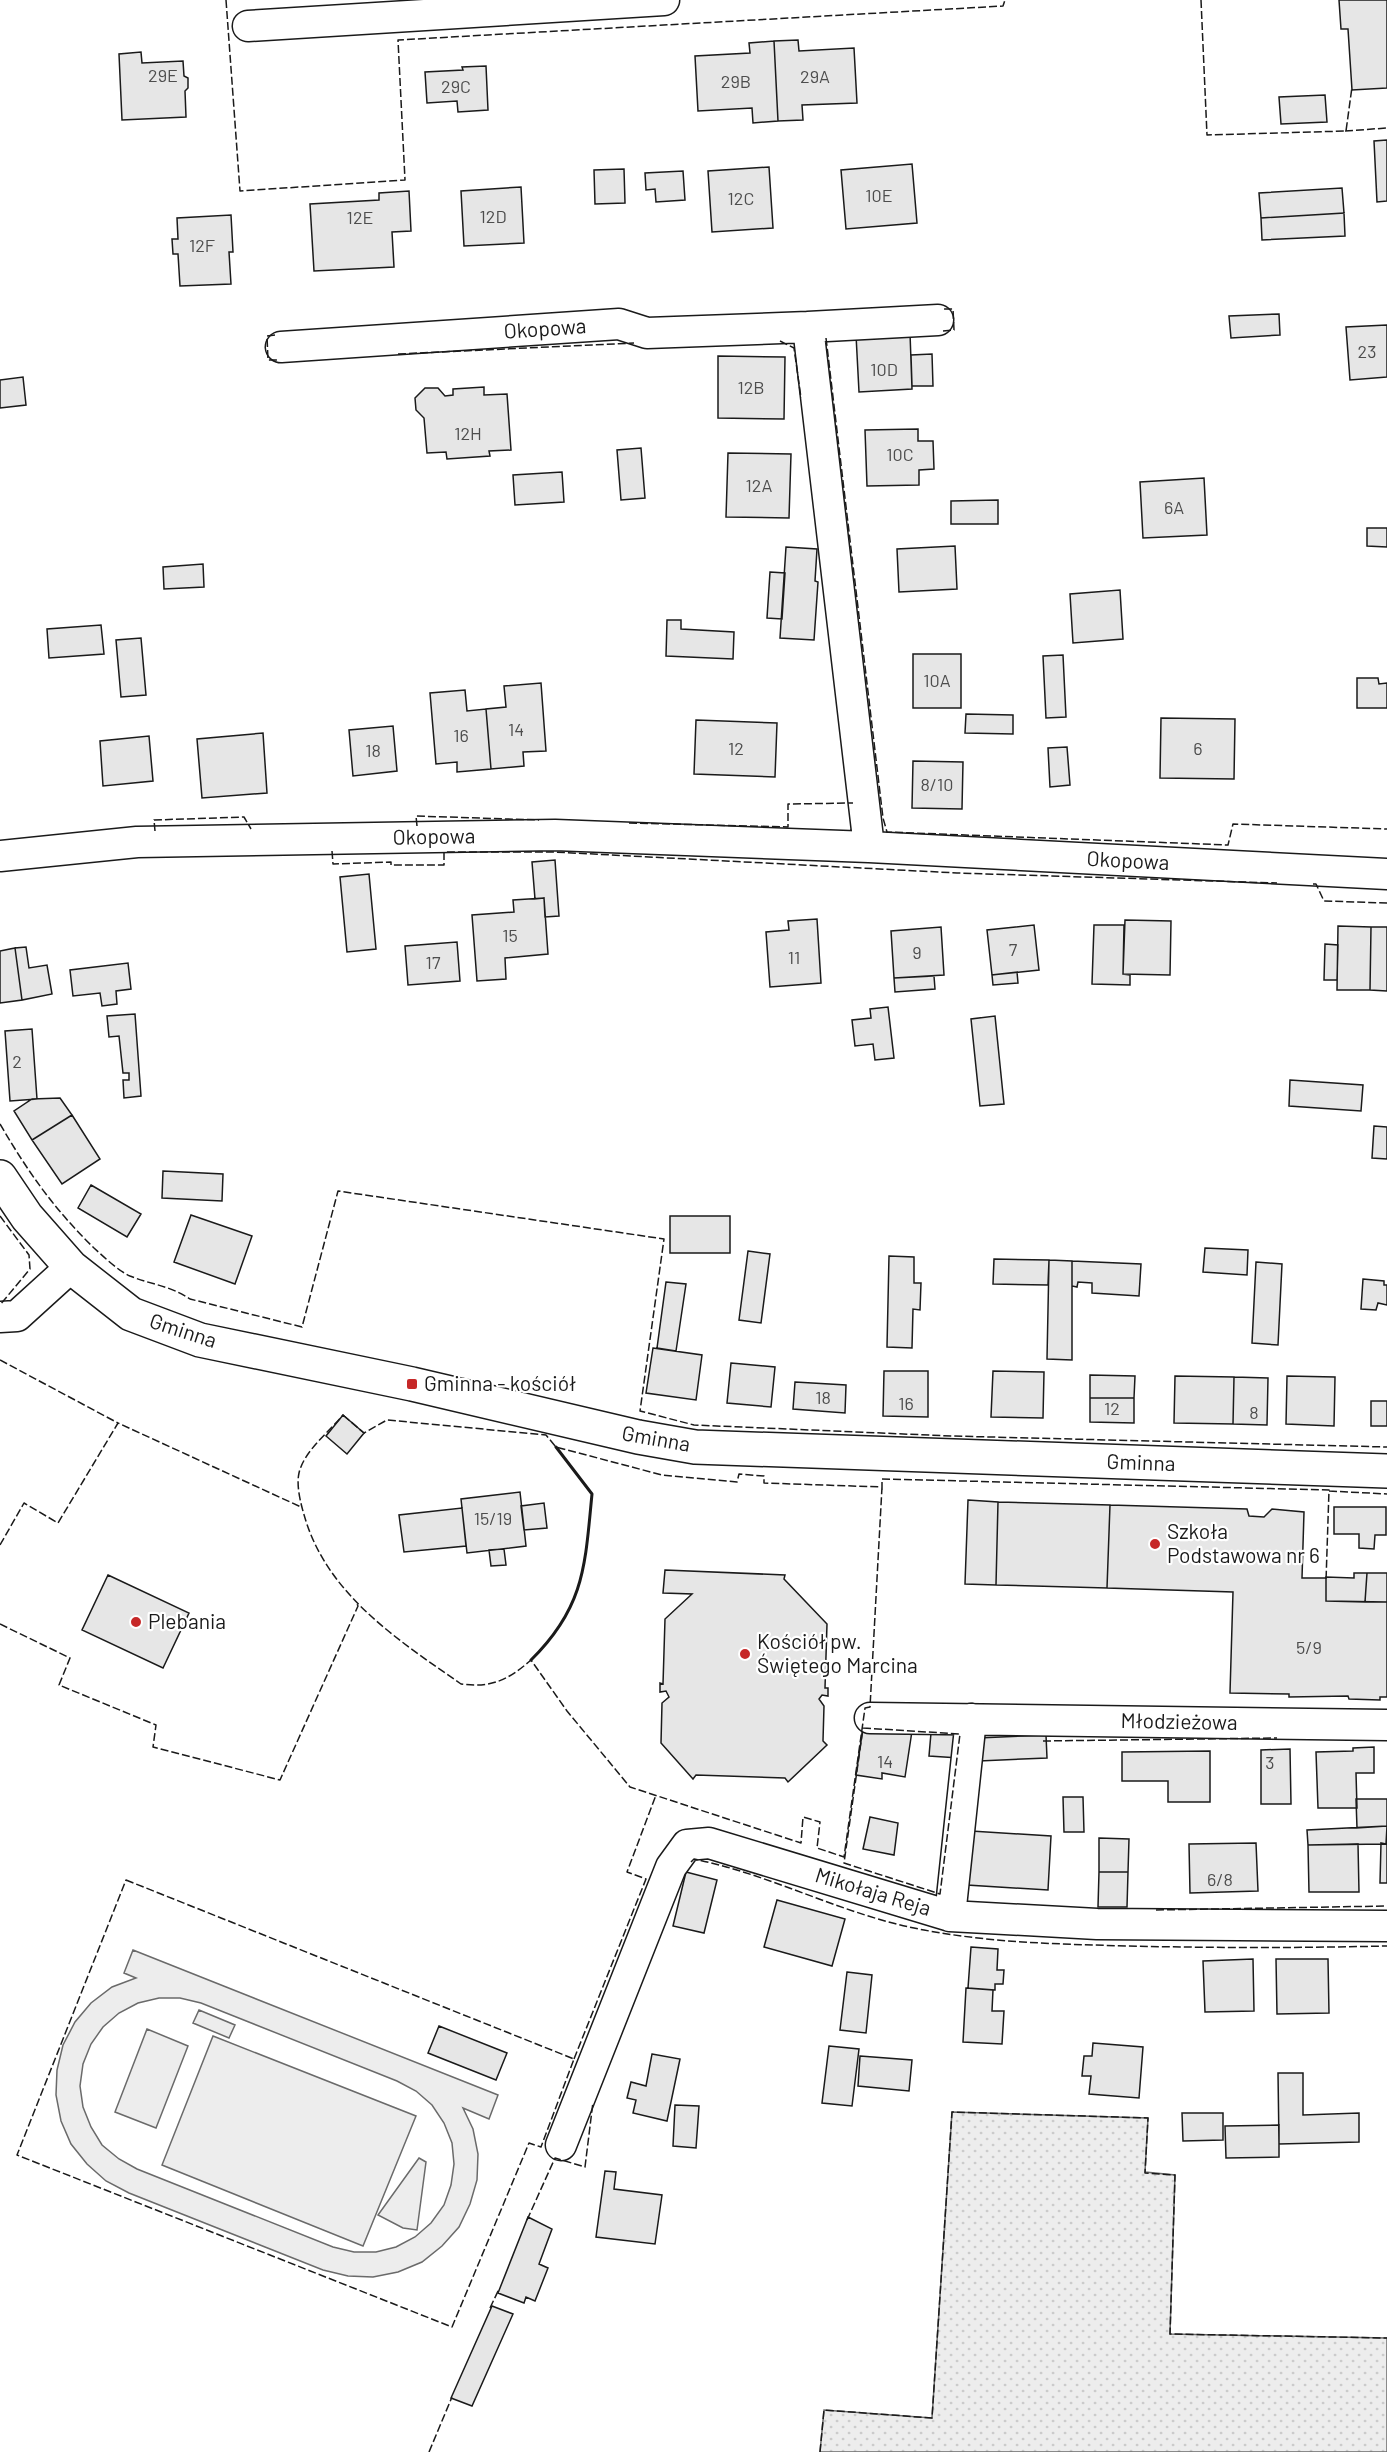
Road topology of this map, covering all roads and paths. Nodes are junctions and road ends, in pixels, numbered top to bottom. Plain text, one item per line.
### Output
1 (664, 0) edge
2 (248, 26) dead end
3 (938, 320) dead end
4 (808, 327) junction
5 (281, 347) dead end
6 (869, 848) junction
7 (0, 856) edge
8 (1387, 874) edge
9 (0, 1177) edge
10 (71, 1267) junction
11 (0, 1317) edge
12 (1387, 1471) edge
13 (870, 1718) dead end
14 (971, 1719) junction
15 (1387, 1725) edge
16 (950, 1916) junction
17 (1387, 1926) edge
18 (561, 2145) dead end

1 - 2 street
3 - 4 street, Okopowa
4 - 5 street, Okopowa
4 - 6 street
6 - 7 street, Okopowa
6 - 8 street, Okopowa
9 - 10 street, Gminna
10 - 11 street
10 - 12 street, Gminna
13 - 14 street, Młodzieżowa
14 - 15 street, Młodzieżowa
14 - 16 street
16 - 17 street, Mikołaja Reja
16 - 18 street, Mikołaja Reja

